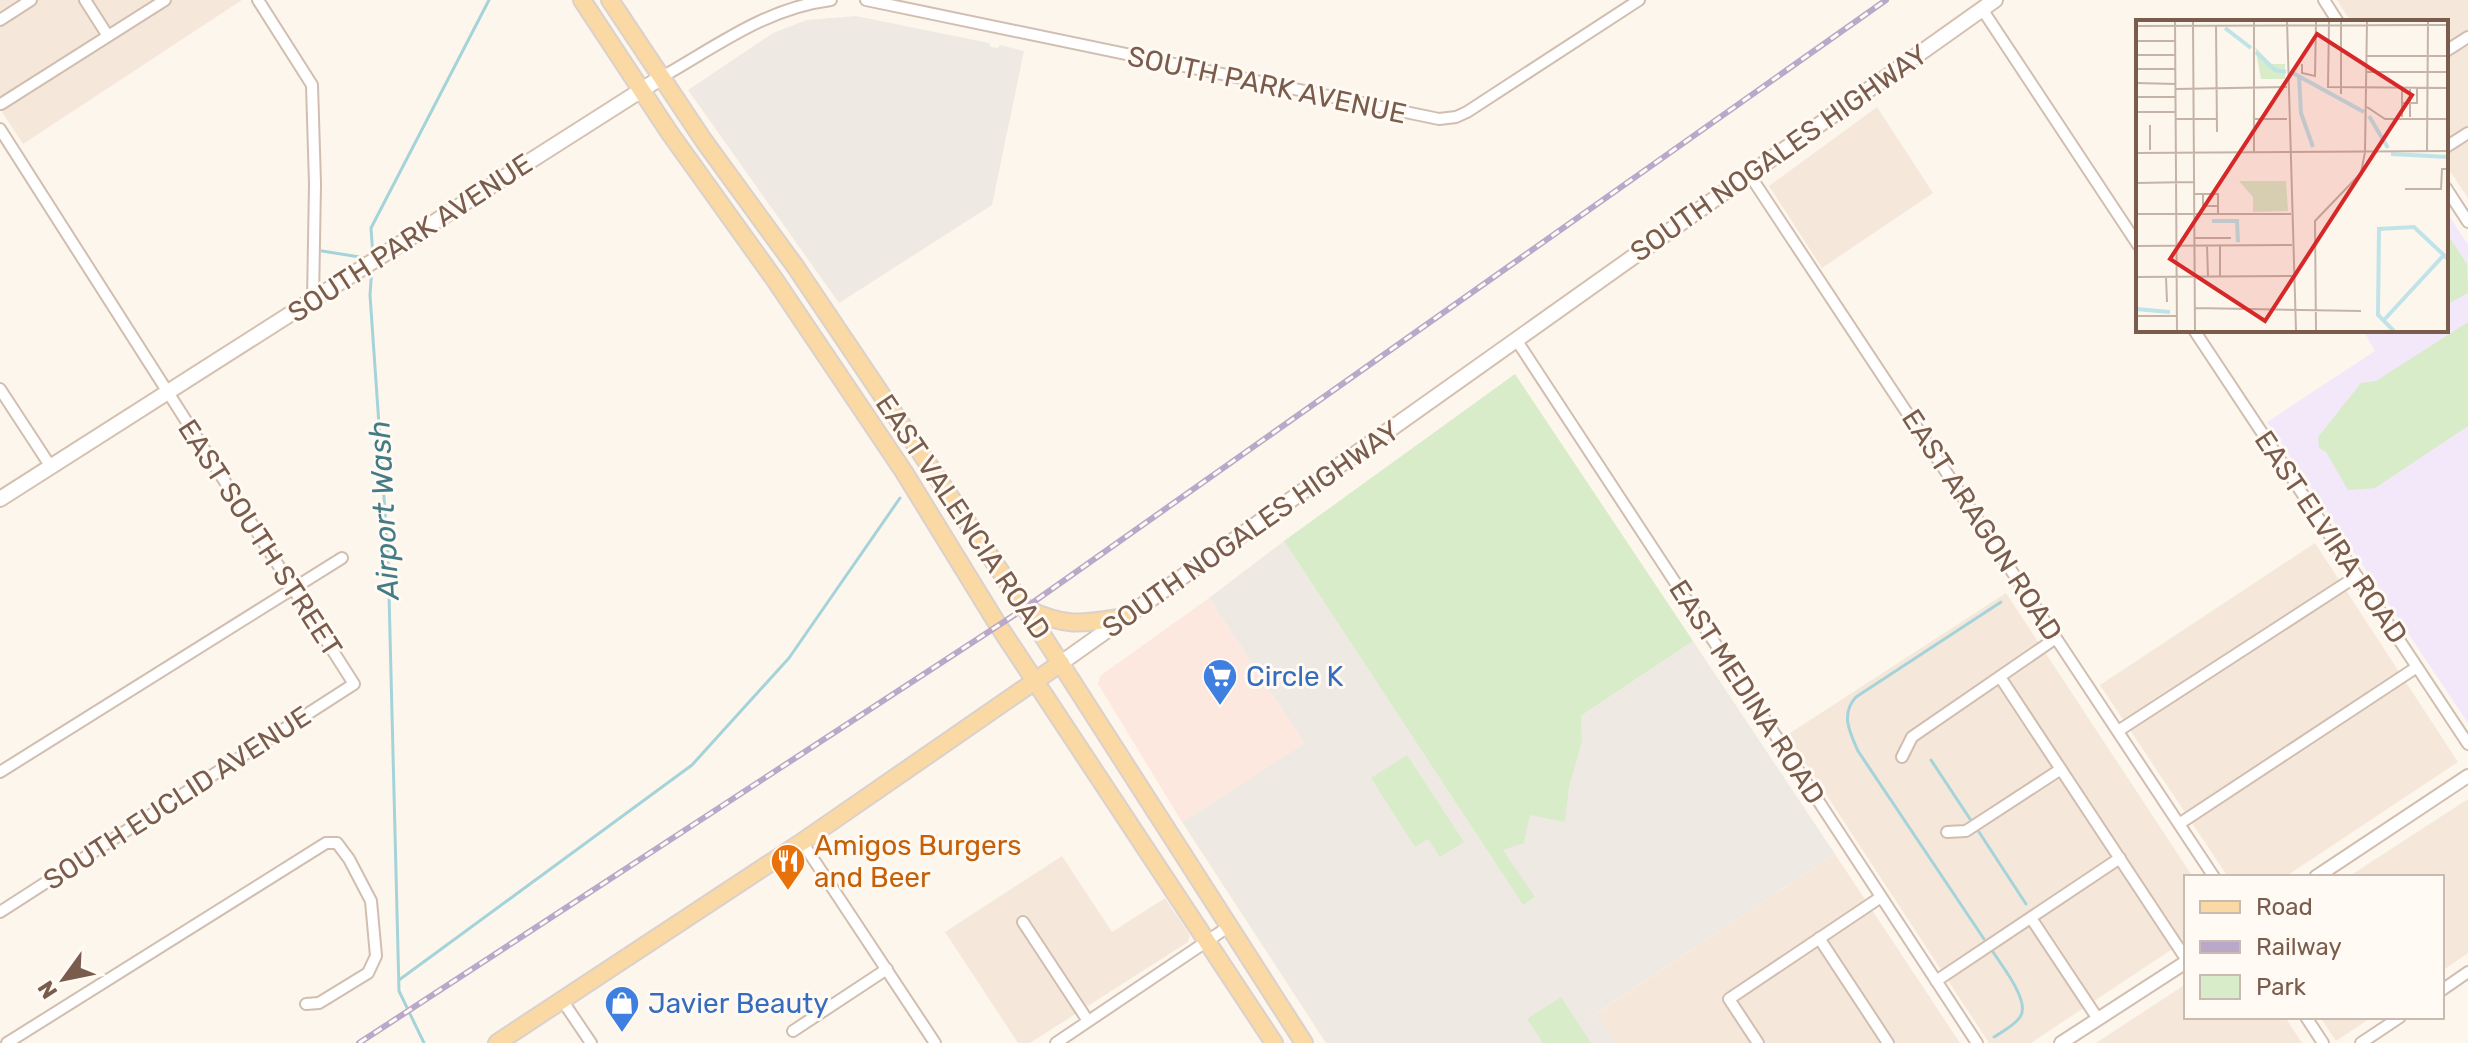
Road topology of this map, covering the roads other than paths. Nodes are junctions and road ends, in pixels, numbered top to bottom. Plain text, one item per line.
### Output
1 (31, 0) edge
2 (85, 0) edge
3 (165, 0) edge
4 (258, 0) edge
5 (582, 0) edge
6 (610, 0) edge
7 (831, 0) edge
8 (866, 0) edge
9 (1639, 0) edge
10 (1995, 0) edge
11 (2324, 0) edge
12 (1982, 9) junction
13 (0, 20) edge
14 (2337, 20) edge
15 (108, 36) junction
16 (2468, 37) edge
17 (2448, 50) edge
18 (662, 77) junction
19 (641, 90) junction
20 (1, 104) edge
21 (0, 129) edge
22 (2468, 133) edge
23 (2448, 146) edge
24 (1749, 174) junction
25 (2448, 191) edge
26 (2468, 222) edge
27 (2136, 242) edge
28 (795, 266) junction
29 (775, 280) junction
30 (313, 300) junction
31 (2195, 332) edge
32 (1517, 341) junction
33 (0, 389) edge
34 (167, 391) junction
35 (925, 459) junction
36 (51, 467) junction
37 (904, 472) junction
38 (0, 499) edge
39 (342, 558) dead end
40 (2357, 576) junction
41 (293, 589) junction
42 (1025, 608) junction
43 (1130, 616) junction
44 (2056, 638) junction
45 (1061, 663) junction
46 (2417, 667) junction
47 (2000, 677) junction
48 (1036, 682) junction
49 (354, 684) joint
50 (2118, 731) junction
51 (2468, 744) edge
52 (1902, 757) dead end
53 (2061, 769) junction
54 (0, 772) edge
55 (2468, 776) edge
56 (2179, 824) junction
57 (1947, 832) dead end
58 (802, 842) junction
59 (2120, 858) junction
60 (2213, 875) edge
61 (2319, 875) edge
62 (1881, 897) junction
63 (0, 912) edge
64 (2031, 918) junction
65 (1023, 922) dead end
66 (1228, 927) junction
67 (1819, 938) junction
68 (1208, 941) junction
69 (2184, 957) edge
70 (2184, 961) edge
71 (887, 969) junction
72 (2468, 972) edge
73 (1936, 981) junction
74 (2444, 989) edge
75 (562, 1000) junction
76 (306, 1004) dead end
77 (2098, 1019) junction
78 (2307, 1019) edge
79 (2397, 1019) edge
80 (1088, 1021) junction
81 (793, 1031) dead end
82 (7, 1043) edge
83 (497, 1043) edge
84 (591, 1043) edge
85 (935, 1043) edge
86 (1056, 1043) edge
87 (1274, 1043) edge
88 (1304, 1043) edge
89 (1758, 1043) edge
90 (1888, 1043) edge
91 (1977, 1043) edge
92 (2061, 1043) edge
93 (2323, 1043) edge
94 (2361, 1043) edge

1 - 13 street
2 - 15 street
3 - 15 street
4 - 30 street
5 - 19 main road, EAST VALENCIA ROAD
6 - 18 main road, EAST VALENCIA ROAD
7 - 18 street, SOUTH PARK AVENUE
8 - 9 street, SOUTH PARK AVENUE
10 - 12 main road, SOUTH NOGALES HIGHWAY
11 - 14 street
12 - 24 main road, SOUTH NOGALES HIGHWAY
12 - 27 street
15 - 20 street
16 - 17 street
18 - 19 main road, SOUTH PARK AVENUE
18 - 28 main road, EAST VALENCIA ROAD
19 - 29 main road, EAST VALENCIA ROAD
19 - 30 main road, SOUTH PARK AVENUE
21 - 34 street, EAST SOUTH STREET
22 - 23 street
24 - 32 main road, SOUTH NOGALES HIGHWAY
24 - 44 street, EAST ARAGON ROAD
25 - 26 street
28 - 29 main road
28 - 35 main road, EAST VALENCIA ROAD
29 - 37 main road, EAST VALENCIA ROAD
30 - 34 main road, SOUTH PARK AVENUE
31 - 40 street, EAST ELVIRA ROAD
32 - 43 main road, SOUTH NOGALES HIGHWAY
32 - 62 street, EAST MEDINA ROAD
33 - 36 street
34 - 36 main road, SOUTH PARK AVENUE
34 - 41 street, EAST SOUTH STREET
35 - 37 main road
35 - 42 main road, EAST VALENCIA ROAD
36 - 38 main road, SOUTH PARK AVENUE
37 - 48 main road, EAST VALENCIA ROAD
39 - 41 street
40 - 46 street, EAST ELVIRA ROAD
40 - 50 street
41 - 49 street, EAST SOUTH STREET
41 - 54 street
42 - 43 main road
42 - 45 main road, EAST VALENCIA ROAD
43 - 45 main road, SOUTH NOGALES HIGHWAY
44 - 47 street
44 - 50 street, EAST ARAGON ROAD
45 - 48 main road, SOUTH NOGALES HIGHWAY
45 - 66 main road, EAST VALENCIA ROAD
46 - 51 street, EAST ELVIRA ROAD
46 - 56 street
47 - 52 street
47 - 53 street
48 - 58 main road, SOUTH NOGALES HIGHWAY
48 - 68 main road, EAST VALENCIA ROAD
49 - 63 street, SOUTH EUCLID AVENUE
50 - 56 street, EAST ARAGON ROAD
53 - 57 street
53 - 59 street
55 - 61 street
56 - 60 street, EAST ARAGON ROAD
58 - 71 street
58 - 75 main road, SOUTH NOGALES HIGHWAY
59 - 64 street
59 - 69 street
62 - 67 street
62 - 73 street, EAST MEDINA ROAD
64 - 73 street
64 - 77 street
65 - 80 street
66 - 68 street
66 - 88 main road, EAST VALENCIA ROAD
67 - 89 street
67 - 90 street
68 - 80 street
68 - 87 main road, EAST VALENCIA ROAD
70 - 77 street
71 - 81 street
71 - 85 street
72 - 74 street
73 - 91 street, EAST MEDINA ROAD
75 - 83 main road, SOUTH NOGALES HIGHWAY
75 - 84 street
76 - 82 street
77 - 92 street
78 - 93 street
79 - 94 street
80 - 86 street

